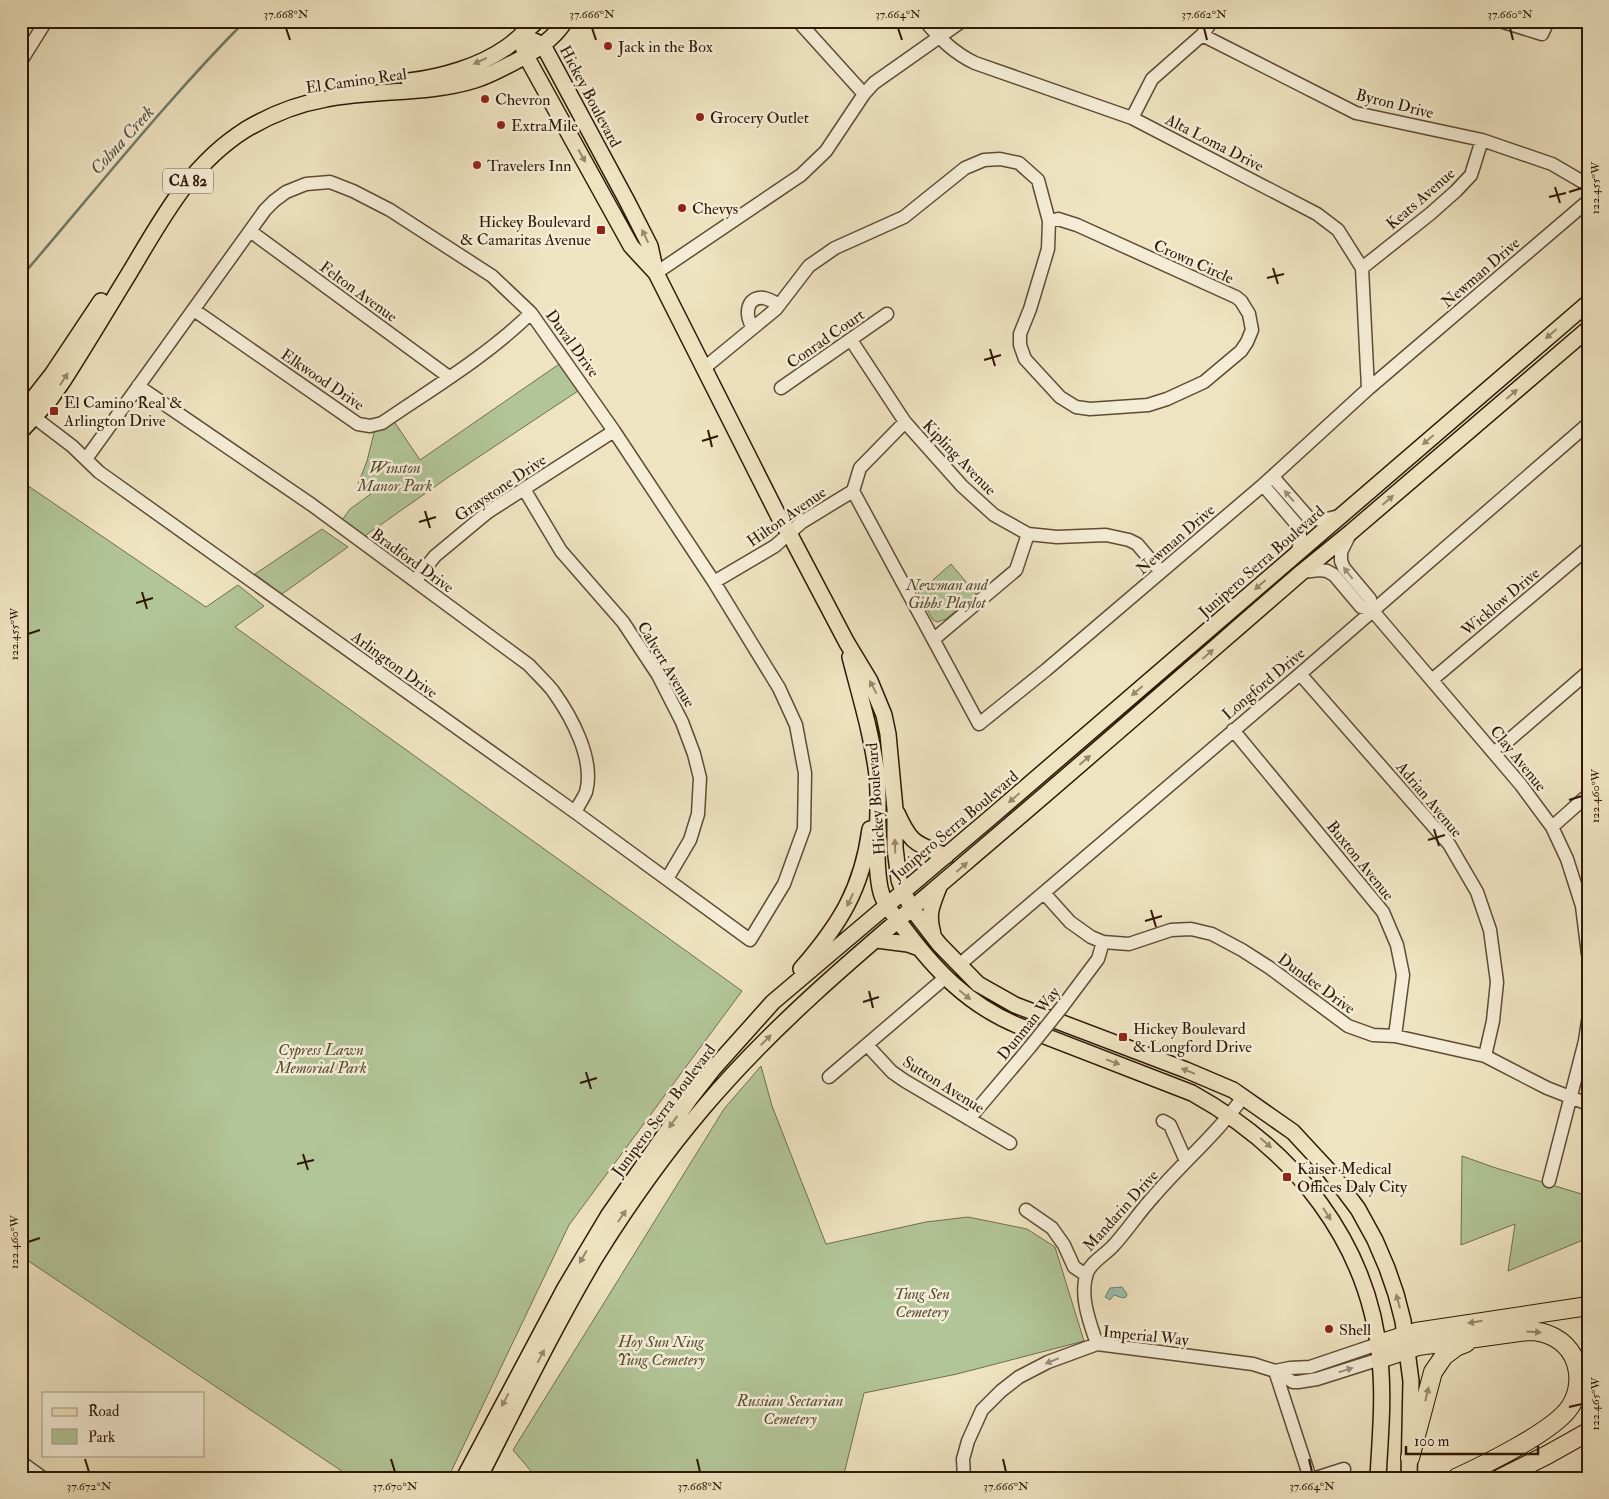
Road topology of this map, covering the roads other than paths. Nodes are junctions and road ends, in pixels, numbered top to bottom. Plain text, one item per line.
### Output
1 (46, 21) edge
2 (537, 21) edge
3 (565, 21) edge
4 (798, 21) edge
5 (925, 21) edge
6 (962, 21) edge
7 (1212, 21) edge
8 (1500, 21) edge
9 (1548, 21) edge
10 (521, 35) junction
11 (1202, 35) junction
12 (940, 38) junction
13 (544, 45) junction
14 (526, 56) junction
15 (21, 62) edge
16 (864, 94) junction
17 (1132, 118) junction
18 (1482, 140) junction
19 (1588, 185) edge
20 (1588, 201) edge
21 (1049, 221) junction
22 (250, 231) junction
23 (1362, 268) junction
24 (656, 273) junction
25 (1588, 303) edge
26 (779, 305) junction
27 (194, 310) junction
28 (531, 313) junction
29 (887, 314) dead end
30 (753, 328) junction
31 (1588, 329) edge
32 (851, 340) junction
33 (703, 369) junction
34 (449, 377) junction
35 (138, 386) junction
36 (781, 388) dead end
37 (1368, 389) junction
38 (27, 414) edge
39 (905, 422) junction
40 (1588, 424) edge
41 (21, 431) edge
42 (614, 431) junction
43 (86, 459) junction
44 (1268, 481) junction
45 (524, 489) junction
46 (853, 491) junction
47 (1339, 516) junction
48 (1351, 532) junction
49 (789, 533) junction
50 (1028, 534) junction
51 (1588, 548) edge
52 (1297, 553) junction
53 (1161, 572) junction
54 (1302, 572) junction
55 (415, 581) junction
56 (714, 582) junction
57 (1372, 610) junction
58 (934, 639) junction
59 (847, 643) junction
60 (1588, 672) edge
61 (1300, 674) junction
62 (1433, 679) junction
63 (1233, 730) junction
64 (1494, 753) junction
65 (878, 786) junction
66 (1588, 795) edge
67 (895, 809) junction
68 (575, 812) junction
69 (1552, 827) junction
70 (946, 856) junction
71 (667, 879) junction
72 (940, 886) junction
73 (903, 892) junction
74 (1044, 892) junction
75 (1585, 905) edge
76 (886, 906) junction
77 (912, 909) junction
78 (898, 921) junction
79 (934, 938) junction
80 (750, 940) joint
81 (877, 940) junction
82 (1103, 942) junction
83 (919, 948) junction
84 (1588, 954) edge
85 (959, 965) junction
86 (946, 978) junction
87 (773, 1002) junction
88 (1588, 1021) edge
89 (1395, 1036) junction
90 (867, 1045) junction
91 (1485, 1056) junction
92 (829, 1077) dead end
93 (1242, 1097) junction
94 (1570, 1097) junction
95 (1588, 1104) edge
96 (1230, 1116) junction
97 (969, 1119) junction
98 (1163, 1121) dead end
99 (1010, 1143) dead end
100 (1186, 1161) junction
101 (1549, 1180) dead end
102 (1026, 1210) dead end
103 (1086, 1275) junction
104 (1588, 1306) edge
105 (1486, 1337) junction
106 (1406, 1341) junction
107 (1097, 1344) junction
108 (1379, 1352) junction
109 (1275, 1371) junction
110 (1588, 1432) edge
111 (1410, 1458) junction
112 (21, 1462) edge
113 (1344, 1469) dead end
114 (43, 1478) edge
115 (464, 1478) edge
116 (479, 1478) edge
117 (964, 1478) edge
118 (1310, 1478) edge
119 (1316, 1478) edge
120 (1378, 1478) edge
121 (1409, 1478) edge
122 (1456, 1478) edge
123 (1501, 1478) edge

1 - 15 street
2 - 10 main road, El Camino Real / CA 82
3 - 13 main road, El Camino Real / CA 82
4 - 16 street
5 - 12 street, Alta Loma Drive
6 - 12 street
7 - 11 street
8 - 9 street
10 - 13 main road, Hickey Boulevard
10 - 14 main road, Hickey Boulevard
10 -> 38 main road, El Camino Real / CA 82
11 - 17 street
11 - 18 street, Byron Drive
12 - 16 street
12 - 17 street, Alta Loma Drive
13 - 14 main road, El Camino Real / CA 82
24 -> 13 main road, Hickey Boulevard
14 -> 24 main road, Hickey Boulevard
38 -> 14 main road, El Camino Real / CA 82
16 - 24 street
17 - 23 street, Alta Loma Drive
18 - 19 street, Byron Drive
18 - 23 street, Keats Avenue
20 - 37 street, Newman Drive
21 - 21 street, Crown Circle
21 - 26 street, Crown Circle
22 - 27 street, Duval Drive
22 - 28 street, Duval Drive
22 - 34 street, Felton Avenue
23 - 37 street, Alta Loma Drive
24 - 33 main road, Hickey Boulevard
25 -> 47 main road, Junipero Serra Boulevard
26 - 30 street, Crown Circle
26 - 30 street
27 - 34 street, Elkwood Drive
27 - 35 street, Duval Drive
28 - 34 street, Elkwood Drive
28 - 42 street, Duval Drive
29 - 32 street, Conrad Court
30 - 33 street, Crown Circle
48 -> 31 main road, Junipero Serra Boulevard
32 - 36 street, Conrad Court
32 - 39 street, Kipling Avenue
33 - 49 main road, Hickey Boulevard
35 - 43 street, Duval Drive
35 - 55 street, Bradford Drive
37 - 44 street, Newman Drive
38 - 41 main road, El Camino Real / CA 82
38 - 43 street, Arlington Drive
39 - 46 street
39 - 50 street, Kipling Avenue
40 - 57 street, Longford Drive
42 - 45 street, Graystone Drive
42 - 56 street, Duval Drive
43 - 68 street, Arlington Drive
47 -> 44 street
44 - 52 street
44 - 53 street, Newman Drive
45 - 55 street, Graystone Drive
45 - 71 street, Calvert Avenue
46 - 49 street, Hilton Avenue
46 - 58 street, Newman Drive
47 - 52 main road, Junipero Serra Boulevard
48 - 54 main road, Junipero Serra Boulevard
57 -> 48 street, Clay Avenue
49 - 56 street, Hilton Avenue
49 - 59 main road, Hickey Boulevard
50 - 53 street, Kipling Avenue
50 - 58 street
51 - 62 street, Wicklow Drive
52 -> 70 main road, Junipero Serra Boulevard
53 - 58 street, Newman Drive
54 - 57 street, Clay Avenue
72 -> 54 main road, Junipero Serra Boulevard
55 - 68 street, Bradford Drive
56 - 80 street, Duval Drive
57 - 61 street, Longford Drive
57 - 62 street, Clay Avenue
59 - 65 main road, Hickey Boulevard
67 -> 59 main road, Hickey Boulevard
60 - 64 street
61 - 63 street, Longford Drive
61 - 91 street, Adrian Avenue
62 - 64 street, Clay Avenue
63 - 74 street, Longford Drive
63 - 89 street, Buxton Avenue
64 - 69 street, Clay Avenue
65 - 76 main road, Hickey Boulevard
65 -> 87 main road
66 - 69 street
67 - 70 main road
73 -> 67 main road, Hickey Boulevard
68 - 71 street, Arlington Drive
69 - 75 street, Clay Avenue
70 - 73 main road, Junipero Serra Boulevard
71 - 80 street, Arlington Drive
72 - 77 main road, Junipero Serra Boulevard
72 - 79 main road
73 - 76 main road, Junipero Serra Boulevard
73 - 77 main road, Hickey Boulevard
74 - 82 street, Dundee Drive
74 - 85 street, Longford Drive
75 - 84 street, Clay Avenue
76 - 78 main road, Hickey Boulevard
76 - 87 main road, Junipero Serra Boulevard
77 - 78 main road, Junipero Serra Boulevard
77 - 79 main road, Hickey Boulevard
78 - 81 main road, Junipero Serra Boulevard
78 - 83 main road, Hickey Boulevard
79 - 85 main road, Hickey Boulevard
81 - 83 main road
116 -> 81 main road, Junipero Serra Boulevard
82 - 89 street, Dundee Drive
82 - 97 street, Dunman Way, bridge
83 - 86 main road, Hickey Boulevard
93 -> 85 main road, Hickey Boulevard
86 - 90 street
86 -> 96 main road, Hickey Boulevard
87 -> 115 main road, Junipero Serra Boulevard
88 - 94 street
89 - 91 street, Dundee Drive
90 - 92 street
90 - 97 street, Sutton Avenue
91 - 94 street, Dundee Drive
93 - 96 street, Mandarin Drive
106 -> 93 main road, Hickey Boulevard
94 - 95 street, Dundee Drive
94 - 101 street
96 - 100 street, Mandarin Drive
96 -> 108 main road, Hickey Boulevard
97 - 99 street, Sutton Avenue
98 - 100 street
100 - 103 street, Mandarin Drive
102 - 103 street
103 - 107 street, Mandarin Drive
104 -> 106 highway
105 - 106 highway
111 -> 105 highway
105 -> 122 highway
106 - 108 highway
106 - 111 main road, Hickey Boulevard
107 - 109 street, Imperial Way
107 -> 117 street, Imperial Way
108 - 109 street, Imperial Way
108 - 120 main road, Hickey Boulevard
109 - 118 street
110 - 123 highway
111 - 121 main road, Hickey Boulevard
112 - 114 street
113 - 119 street

